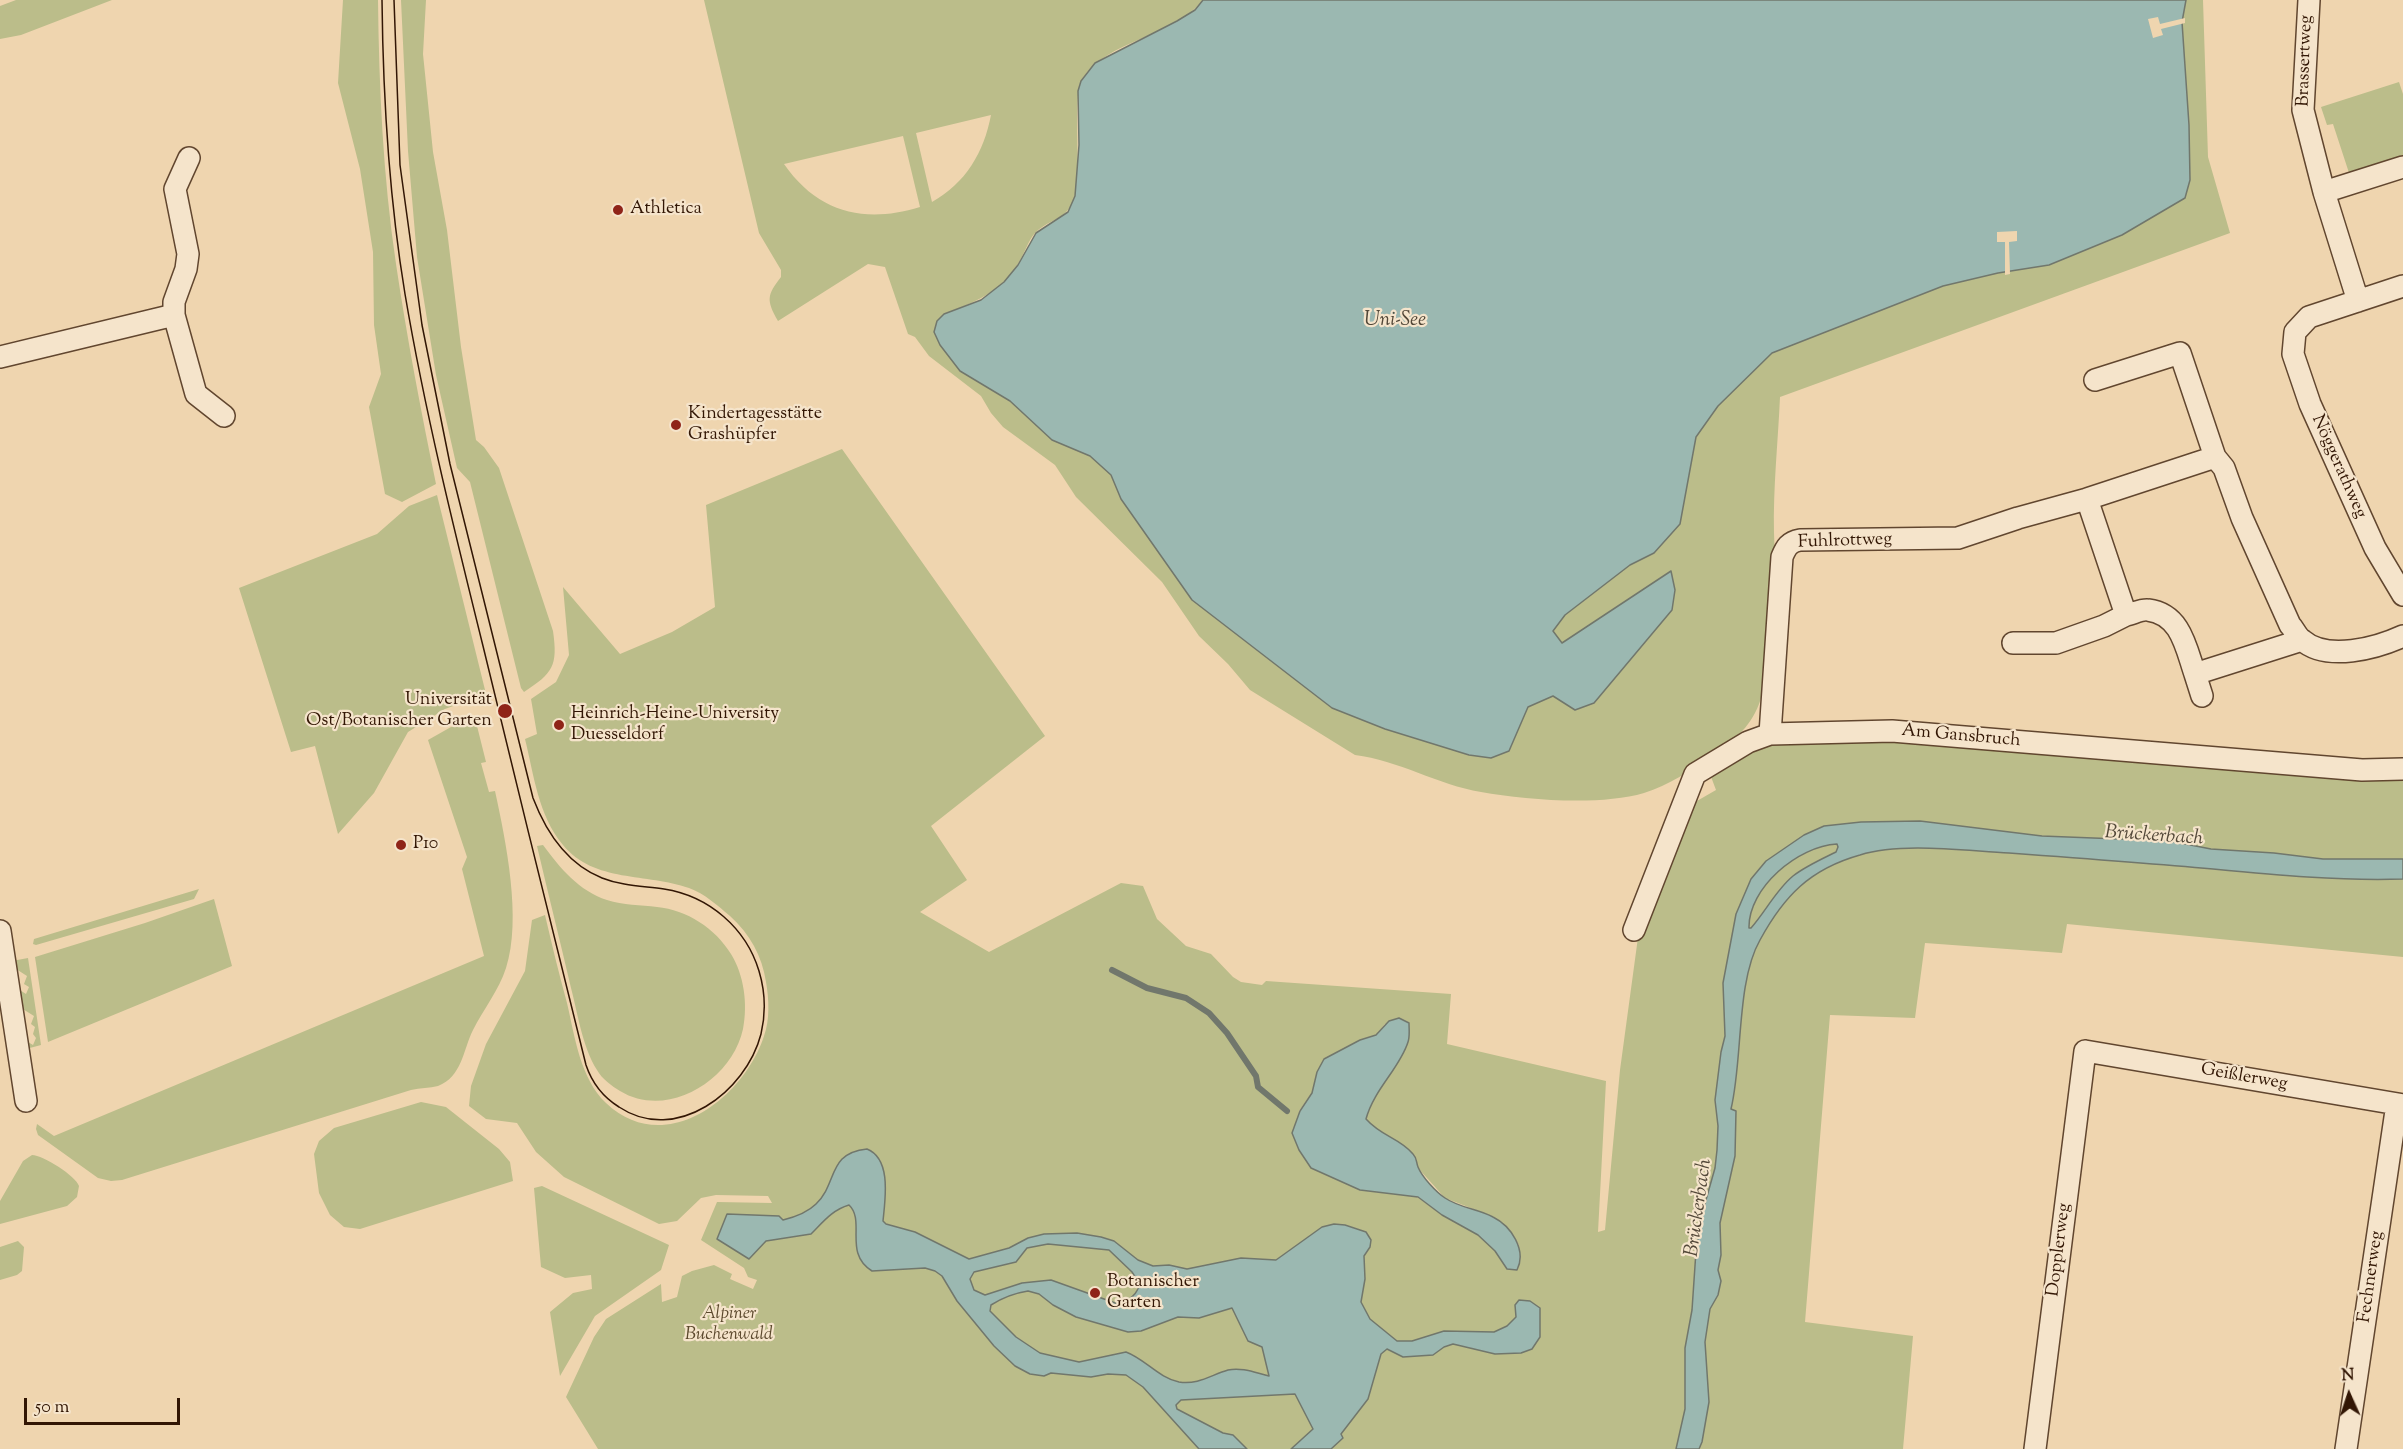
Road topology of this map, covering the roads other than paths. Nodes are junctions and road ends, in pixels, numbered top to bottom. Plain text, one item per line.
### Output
1 (2309, 0) edge
2 (189, 158) dead end
3 (2403, 167) edge
4 (2324, 192) junction
5 (2403, 286) edge
6 (2358, 301) junction
7 (174, 315) junction
8 (0, 357) edge
9 (2095, 380) dead end
10 (224, 416) dead end
11 (2215, 457) junction
12 (2087, 499) junction
13 (2396, 570) edge
14 (2403, 595) edge
15 (2126, 615) junction
16 (2403, 636) edge
17 (2302, 640) junction
18 (2013, 643) dead end
19 (2195, 674) junction
20 (2202, 696) dead end
21 (1770, 734) junction
22 (2403, 769) edge
23 (1634, 930) dead end
24 (0, 931) edge
25 (2085, 1051) joint
26 (26, 1101) dead end
27 (2400, 1104) edge
28 (2035, 1449) edge
29 (2346, 1449) edge

1 - 4 street, Brassertweg
2 - 7 street
3 - 4 street
4 - 6 street, Brassertweg
5 - 6 street
6 - 13 street, Nöggerathweg
7 - 8 street
7 - 10 street
9 - 11 street
11 - 12 street
11 - 17 street
12 - 15 street
12 - 21 street, Fuhlrottweg
13 - 14 street, Nöggerathweg
15 - 18 street
15 - 19 street
16 - 17 street
17 - 19 street
19 - 20 street
21 - 22 street, Am Gansbruch
21 - 23 street, Am Gansbruch
24 - 26 street
25 - 27 street, Geißlerweg
25 - 28 street, Dopplerweg
27 - 29 street, Fechnerweg

